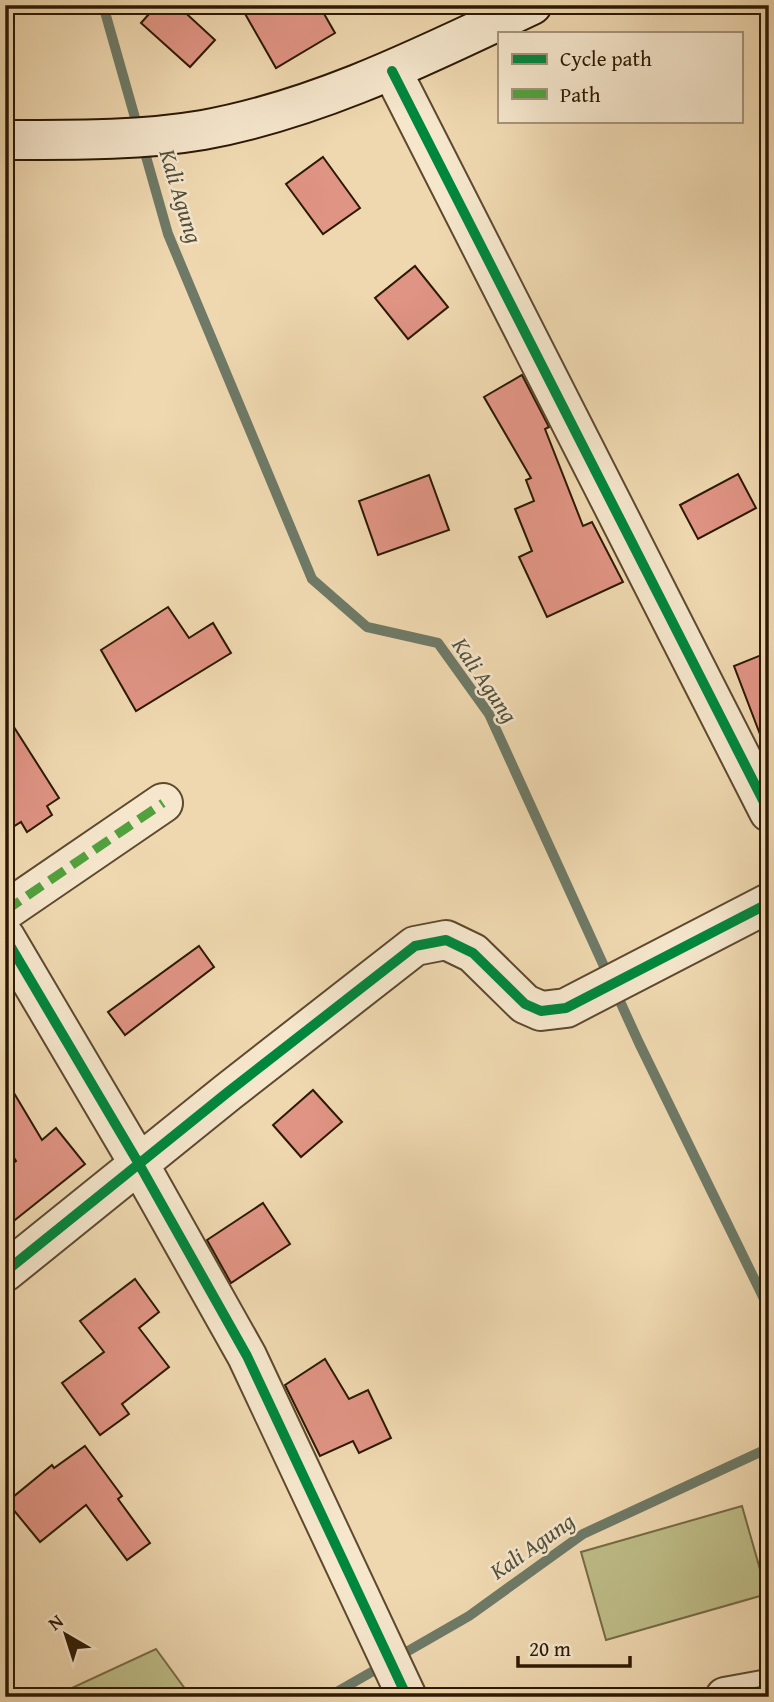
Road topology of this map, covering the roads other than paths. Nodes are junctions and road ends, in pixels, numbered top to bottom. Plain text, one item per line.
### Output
1 (532, 5) edge
2 (391, 71) junction
3 (5, 140) edge
4 (163, 803) dead end
5 (769, 812) edge
6 (769, 903) edge
7 (5, 911) edge
8 (5, 937) edge
9 (139, 1164) junction
10 (5, 1272) edge
11 (769, 1689) edge
12 (406, 1694) edge
13 (725, 1697) edge

1 - 2 street
2 - 3 street
2 - 5 street
4 - 7 street
6 - 9 street
8 - 9 street
9 - 10 street
9 - 12 street
11 - 13 street

